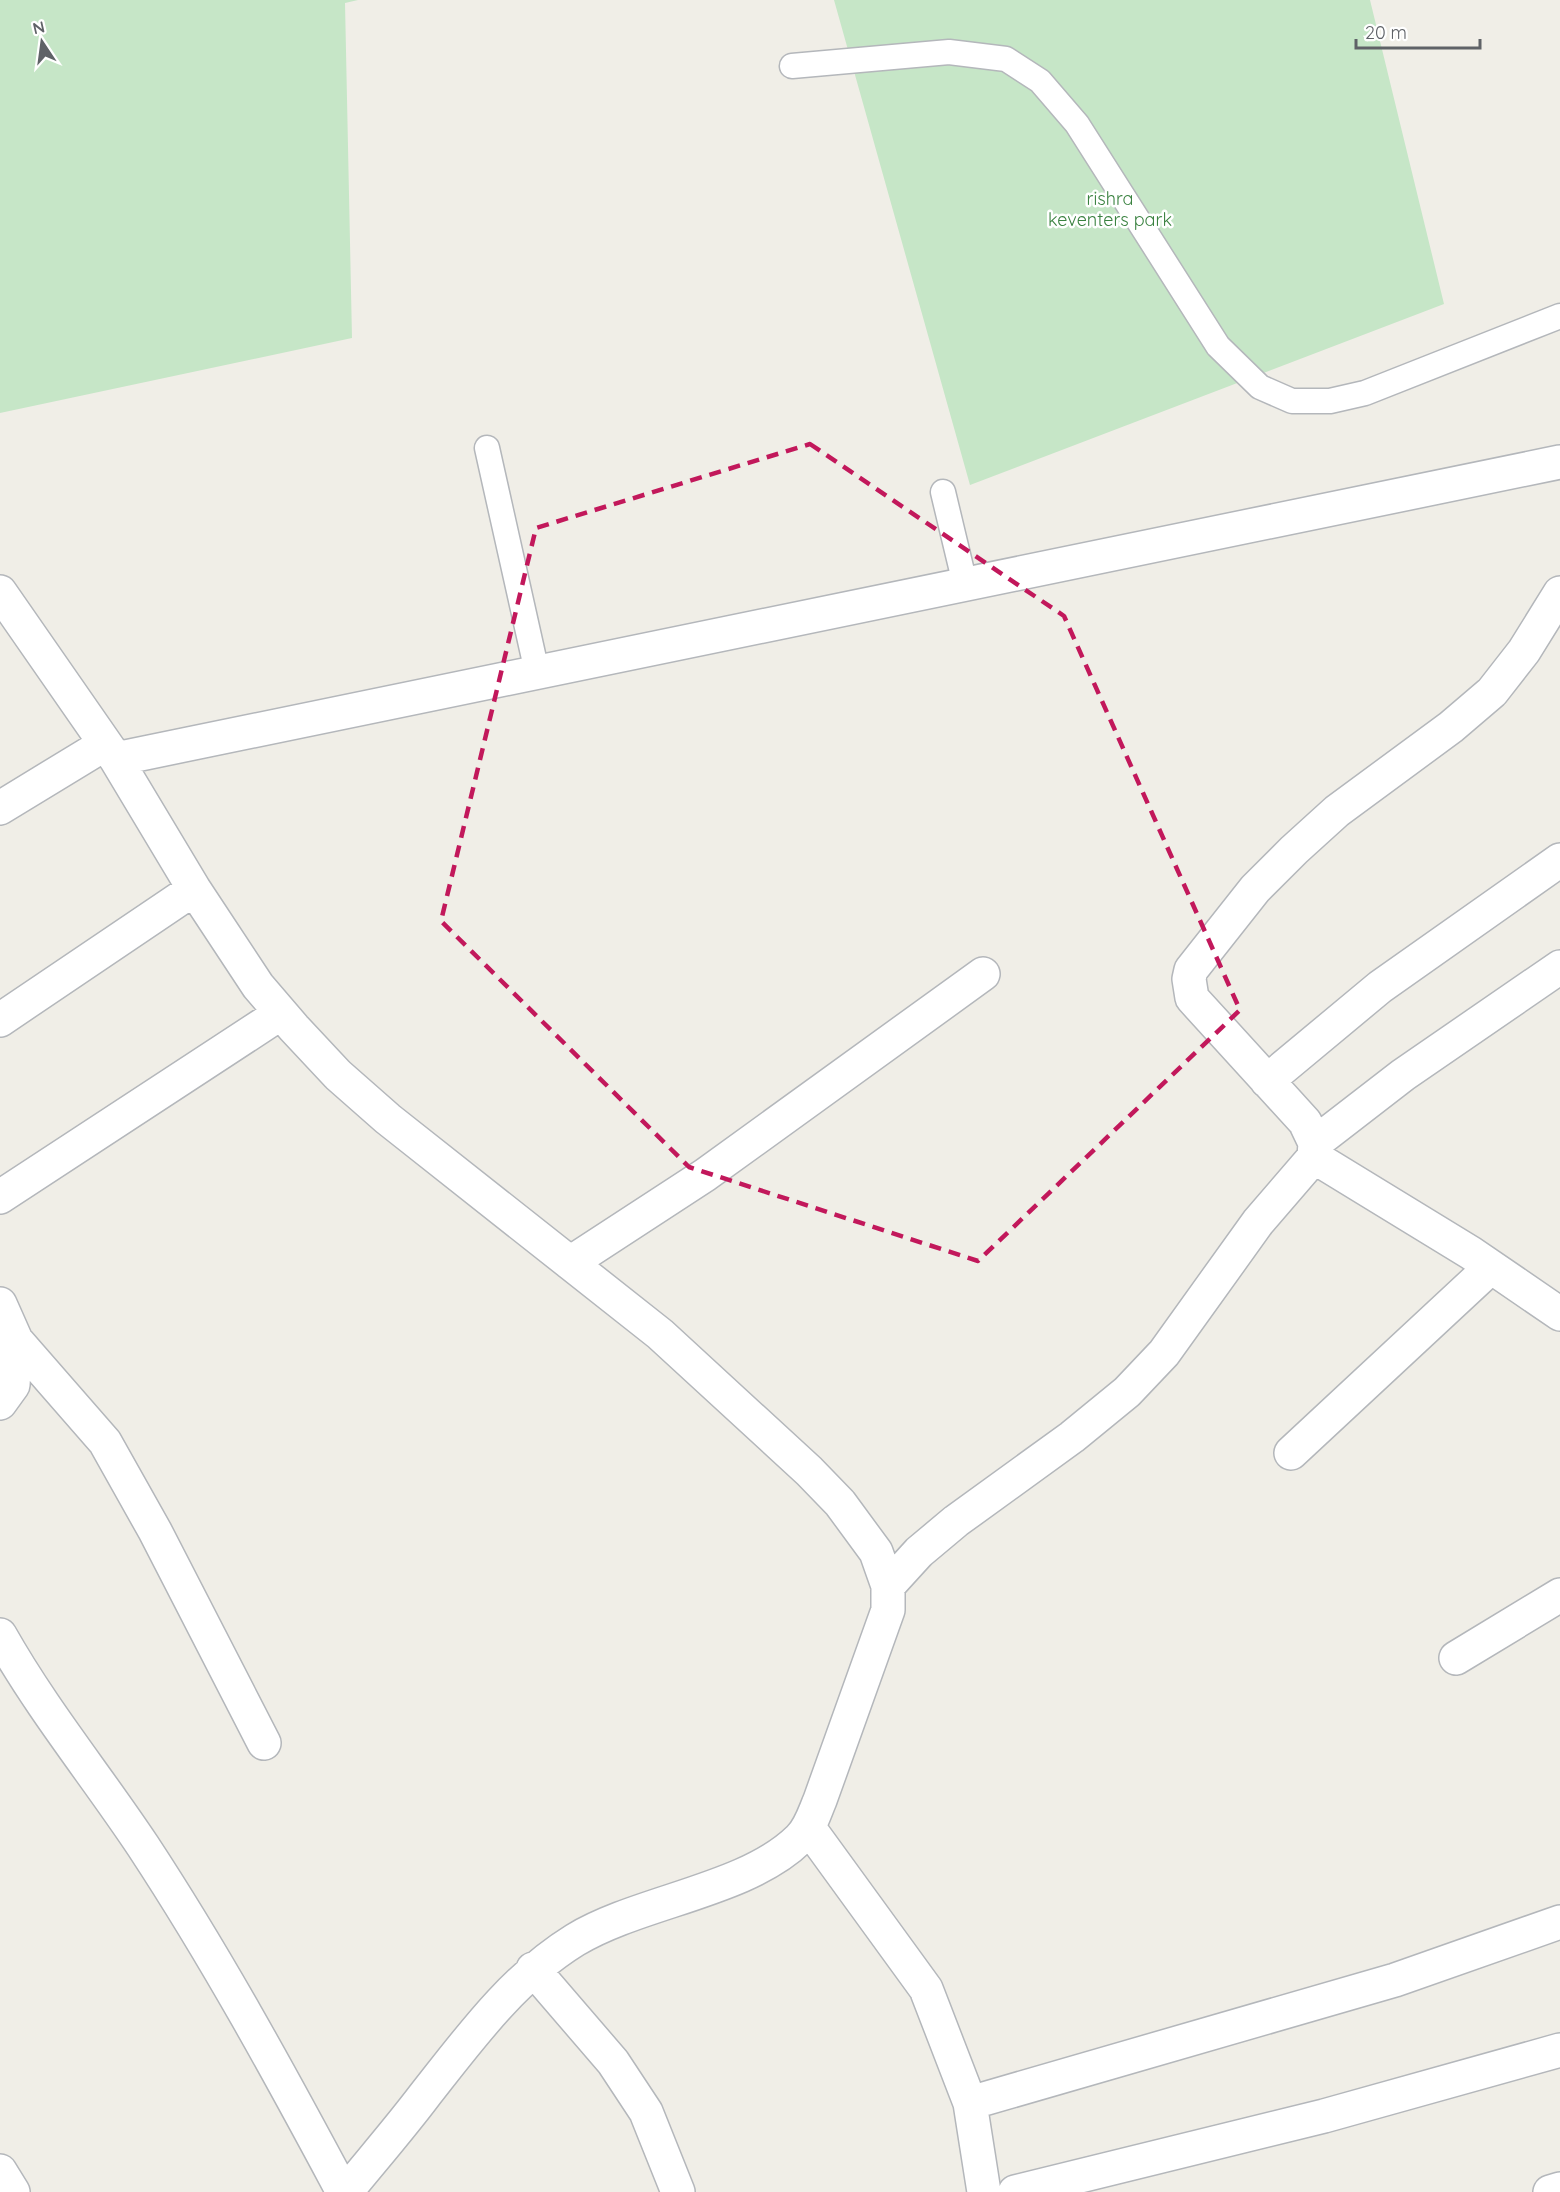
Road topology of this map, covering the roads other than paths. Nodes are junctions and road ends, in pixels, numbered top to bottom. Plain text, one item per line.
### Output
1 (792, 66) dead end
2 (1560, 316) edge
3 (487, 448) dead end
4 (1560, 462) edge
5 (943, 492) dead end
6 (965, 584) junction
7 (0, 592) edge
8 (1560, 593) edge
9 (537, 672) junction
10 (110, 751) junction
11 (0, 808) edge
12 (1560, 860) edge
13 (194, 889) junction
14 (1560, 967) edge
15 (983, 974) dead end
16 (281, 1013) junction
17 (0, 1020) edge
18 (1268, 1081) junction
19 (1314, 1150) junction
20 (0, 1197) edge
21 (570, 1263) junction
22 (1491, 1267) junction
23 (0, 1304) edge
24 (1560, 1314) edge
25 (16, 1340) junction
26 (0, 1403) edge
27 (1291, 1453) dead end
28 (888, 1586) junction
29 (1560, 1594) edge
30 (0, 1635) edge
31 (1456, 1658) dead end
32 (264, 1743) dead end
33 (808, 1828) junction
34 (1560, 1922) edge
35 (533, 1969) junction
36 (1560, 2050) edge
37 (970, 2103) junction
38 (0, 2171) edge
39 (1560, 2189) edge
40 (14, 2192) edge
41 (345, 2192) edge
42 (678, 2192) edge
43 (984, 2192) edge
44 (1015, 2192) edge
45 (1550, 2192) edge

1 - 2 lane
3 - 9 lane
4 - 6 street
5 - 6 lane
6 - 9 street
7 - 10 street
8 - 18 street
9 - 10 street
10 - 11 street
10 - 13 street
12 - 18 street
13 - 16 street
13 - 17 street
14 - 19 street
15 - 21 street
16 - 20 street
16 - 21 street
18 - 19 street
19 - 22 street
19 - 28 street
21 - 28 street
22 - 24 street
22 - 27 street
23 - 25 street
25 - 26 street
25 - 32 street
28 - 33 street
29 - 31 street
30 - 41 street
33 - 35 street
33 - 37 street
34 - 37 street
35 - 41 street
35 - 42 street
36 - 44 street
37 - 43 street
38 - 40 street
39 - 45 street

